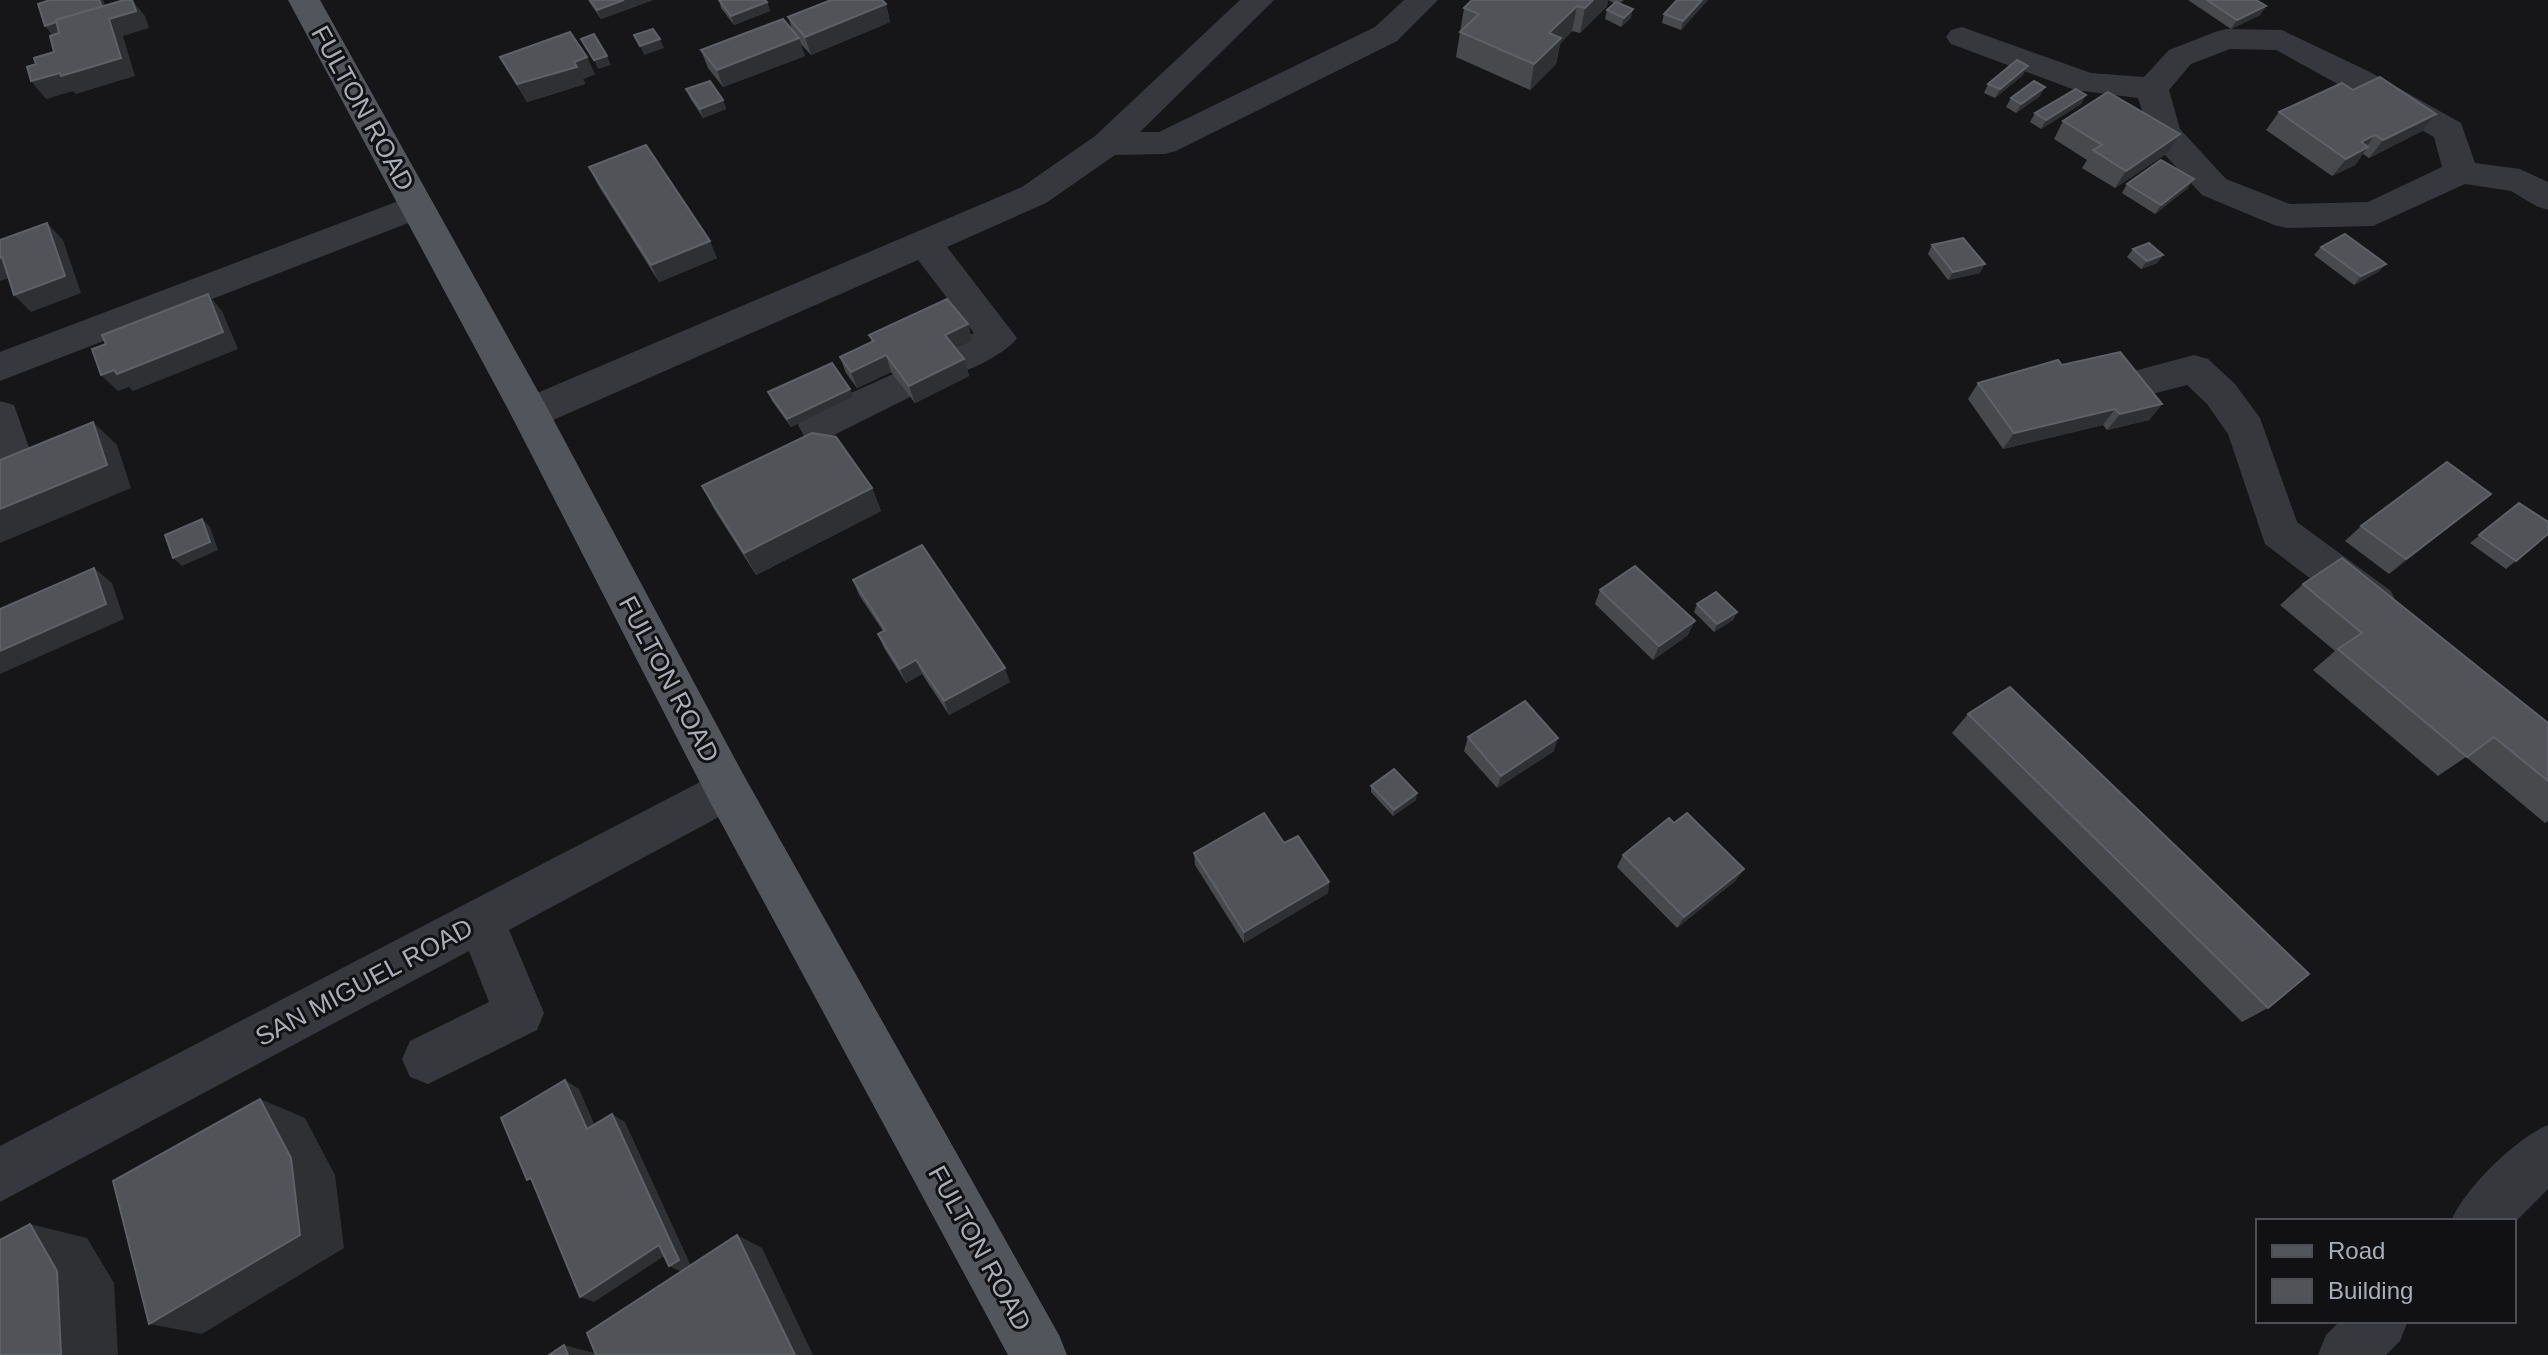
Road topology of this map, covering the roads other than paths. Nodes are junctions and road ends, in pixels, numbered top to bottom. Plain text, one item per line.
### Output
1 (304, 0) edge
2 (1258, 0) edge
3 (1422, 0) edge
4 (1962, 37) dead end
5 (2152, 88) junction
6 (1107, 144) junction
7 (2461, 172) junction
8 (2548, 198) edge
9 (417, 206) junction
10 (924, 242) junction
11 (955, 359) edge
12 (0, 367) edge
13 (2148, 381) edge
14 (900, 385) edge
15 (530, 413) junction
16 (0, 416) edge
17 (818, 425) dead end
18 (12, 456) edge
19 (2408, 628) edge
20 (727, 789) junction
21 (481, 920) junction
22 (428, 1059) dead end
23 (2548, 1151) edge
24 (0, 1175) edge
25 (2480, 1219) edge
26 (2378, 1323) edge
27 (1039, 1355) edge
28 (2346, 1355) edge

1 - 9 main road, FULTON ROAD
2 - 6 street
3 - 6 street
4 - 5 street
5 - 7 street
5 - 7 street
6 - 10 street
7 - 8 street
9 - 12 street
9 - 15 main road, FULTON ROAD
10 - 11 street
10 - 15 street
13 - 19 street
14 - 17 street
15 - 20 main road, FULTON ROAD
16 - 18 street
20 - 21 street, SAN MIGUEL ROAD
20 - 27 main road, FULTON ROAD
21 - 22 street
21 - 24 street, SAN MIGUEL ROAD
23 - 25 street
26 - 28 street

